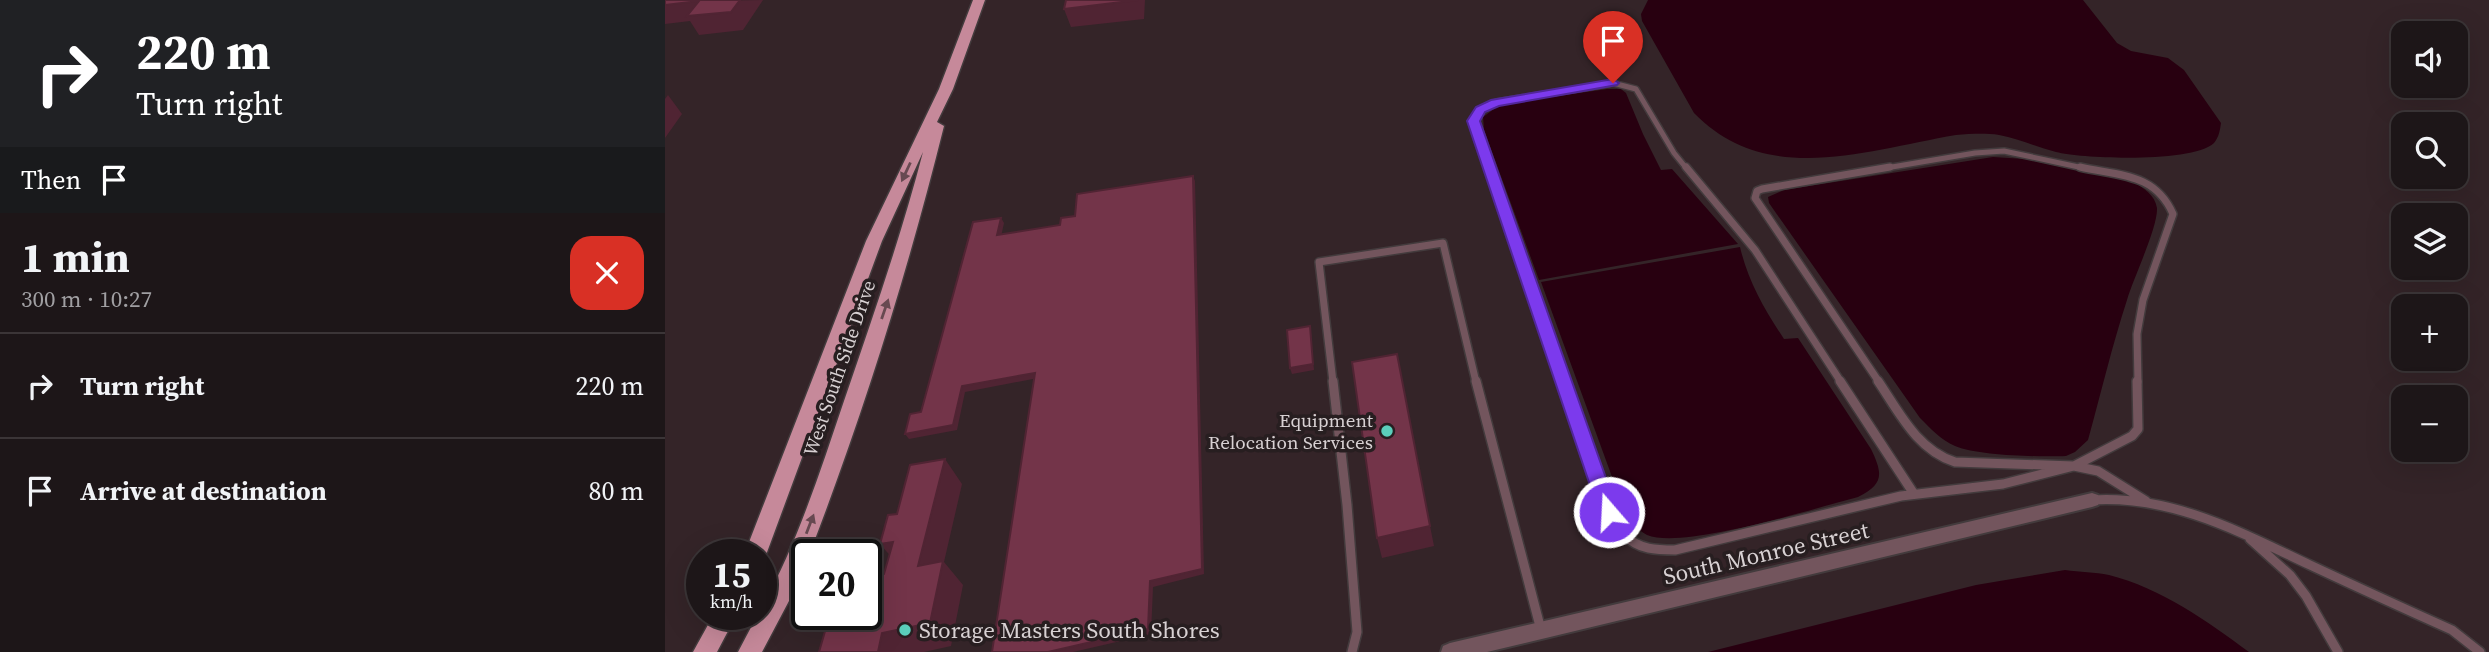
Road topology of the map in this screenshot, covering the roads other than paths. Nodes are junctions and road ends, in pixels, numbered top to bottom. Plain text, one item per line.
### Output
1 (979, 0) edge
2 (946, 89) junction
3 (2074, 466) junction
4 (1914, 494) junction
5 (2092, 500) joint
6 (2146, 501) junction
7 (2241, 532) junction
8 (761, 539) edge
9 (717, 630) edge
10 (1541, 631) junction
11 (705, 652) edge
12 (750, 652) edge
13 (1352, 652) edge
14 (1450, 652) edge
15 (2338, 652) edge
16 (2480, 652) edge

1 - 2 main road, West South Side Drive
2 -> 8 main road, West South Side Drive
12 -> 2 main road, West South Side Drive
3 - 3 lane
3 - 4 lane
3 - 6 lane
4 - 4 lane
5 - 6 lane
5 - 10 street, South Monroe Street
6 - 7 lane
7 - 15 lane
7 - 16 lane
9 - 11 main road
10 - 13 lane
10 - 14 street, South Monroe Street

